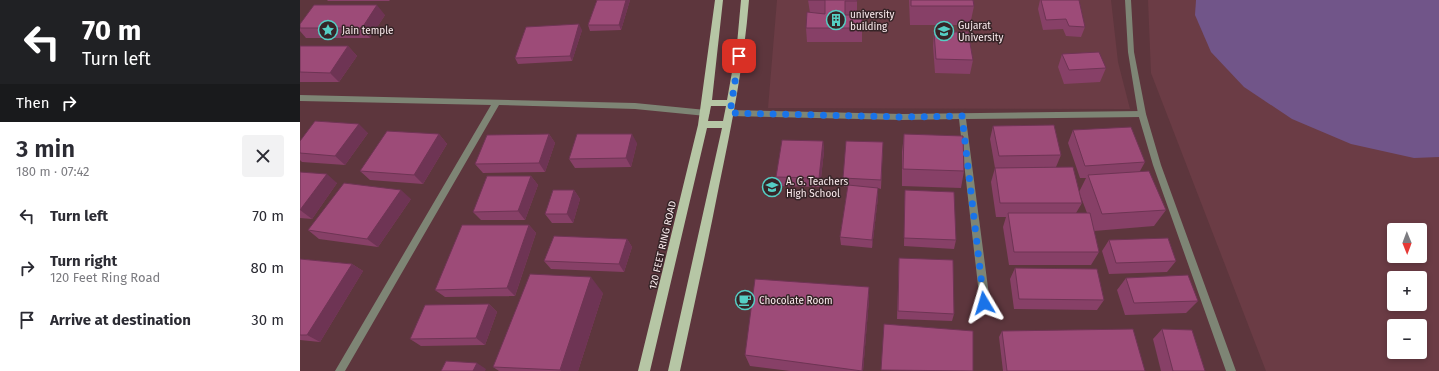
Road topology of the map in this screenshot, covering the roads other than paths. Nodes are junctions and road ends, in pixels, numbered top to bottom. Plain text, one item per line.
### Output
1 (719, 0) edge
2 (745, 0) edge
3 (1128, 0) edge
4 (300, 98) edge
5 (497, 102) junction
6 (707, 103) junction
7 (731, 103) junction
8 (706, 113) junction
9 (1142, 114) junction
10 (962, 116) junction
11 (728, 118) junction
12 (703, 125) junction
13 (984, 303) dead end
14 (340, 371) edge
15 (644, 371) edge
16 (674, 371) edge
17 (1231, 371) edge

1 - 6 main road
2 - 7 main road
3 - 9 street
4 - 5 street
5 - 8 street
5 - 14 street
6 - 7 main road
6 - 8 main road, 120 FEET RING ROAD
7 - 11 main road
8 - 12 main road, 120 FEET RING ROAD
9 - 10 street
9 - 17 street
10 - 11 street
10 - 13 street
11 - 12 main road
11 - 16 main road
12 - 15 main road, 120 FEET RING ROAD

